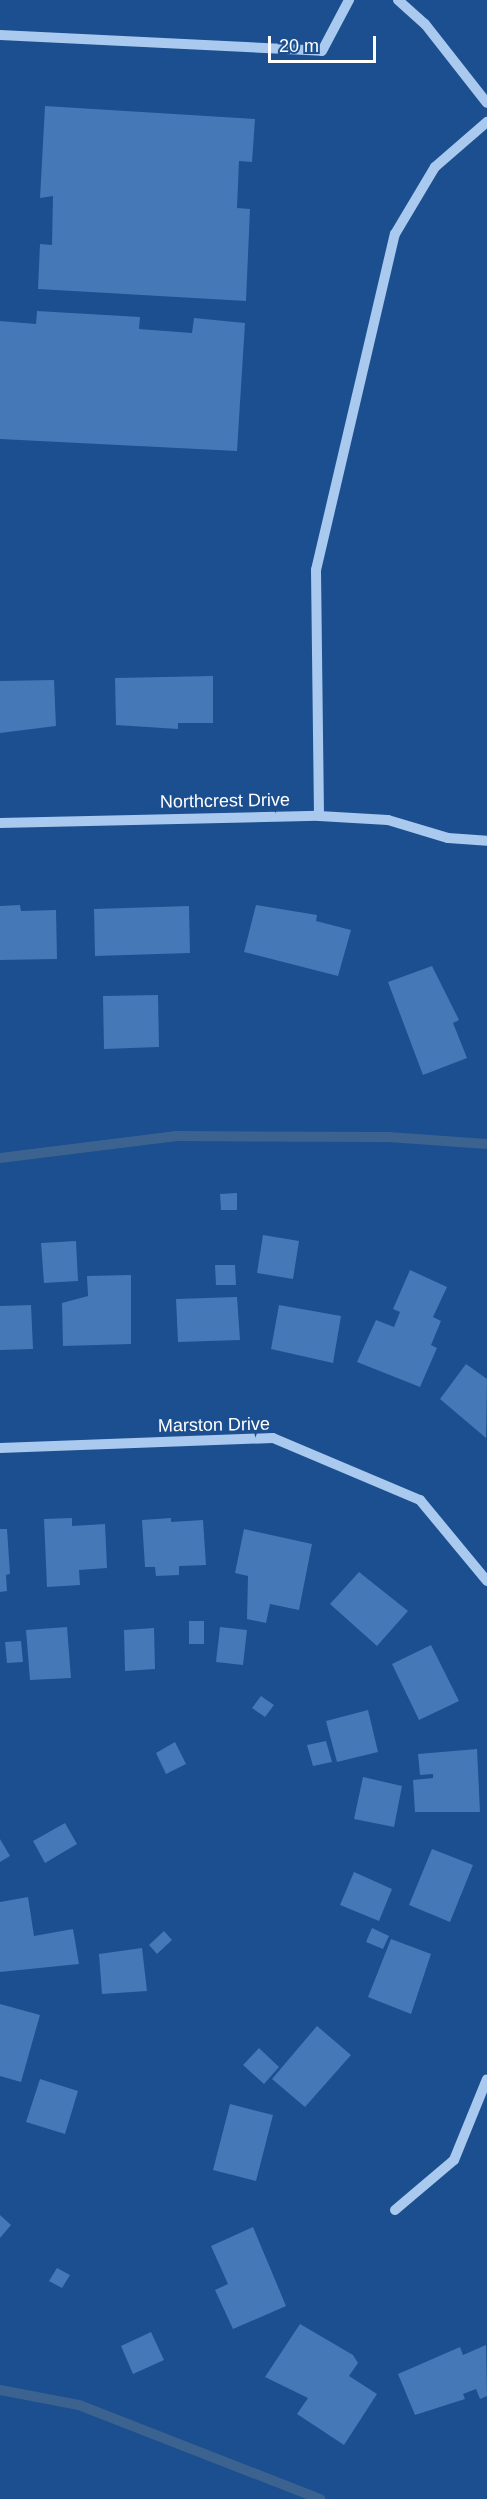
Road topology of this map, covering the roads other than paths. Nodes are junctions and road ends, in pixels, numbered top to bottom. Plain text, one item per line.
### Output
1 (349, 0) edge
2 (398, 0) edge
3 (0, 34) edge
4 (487, 103) edge
5 (487, 123) edge
6 (319, 816) junction
7 (0, 823) edge
8 (487, 841) edge
9 (0, 1448) edge
10 (487, 1581) edge
11 (487, 2079) edge
12 (395, 2210) dead end

1 - 3 street
2 - 4 street
5 - 6 street
6 - 7 street, Northcrest Drive
6 - 8 street, Northcrest Drive
9 - 10 street, Marston Drive
11 - 12 street

